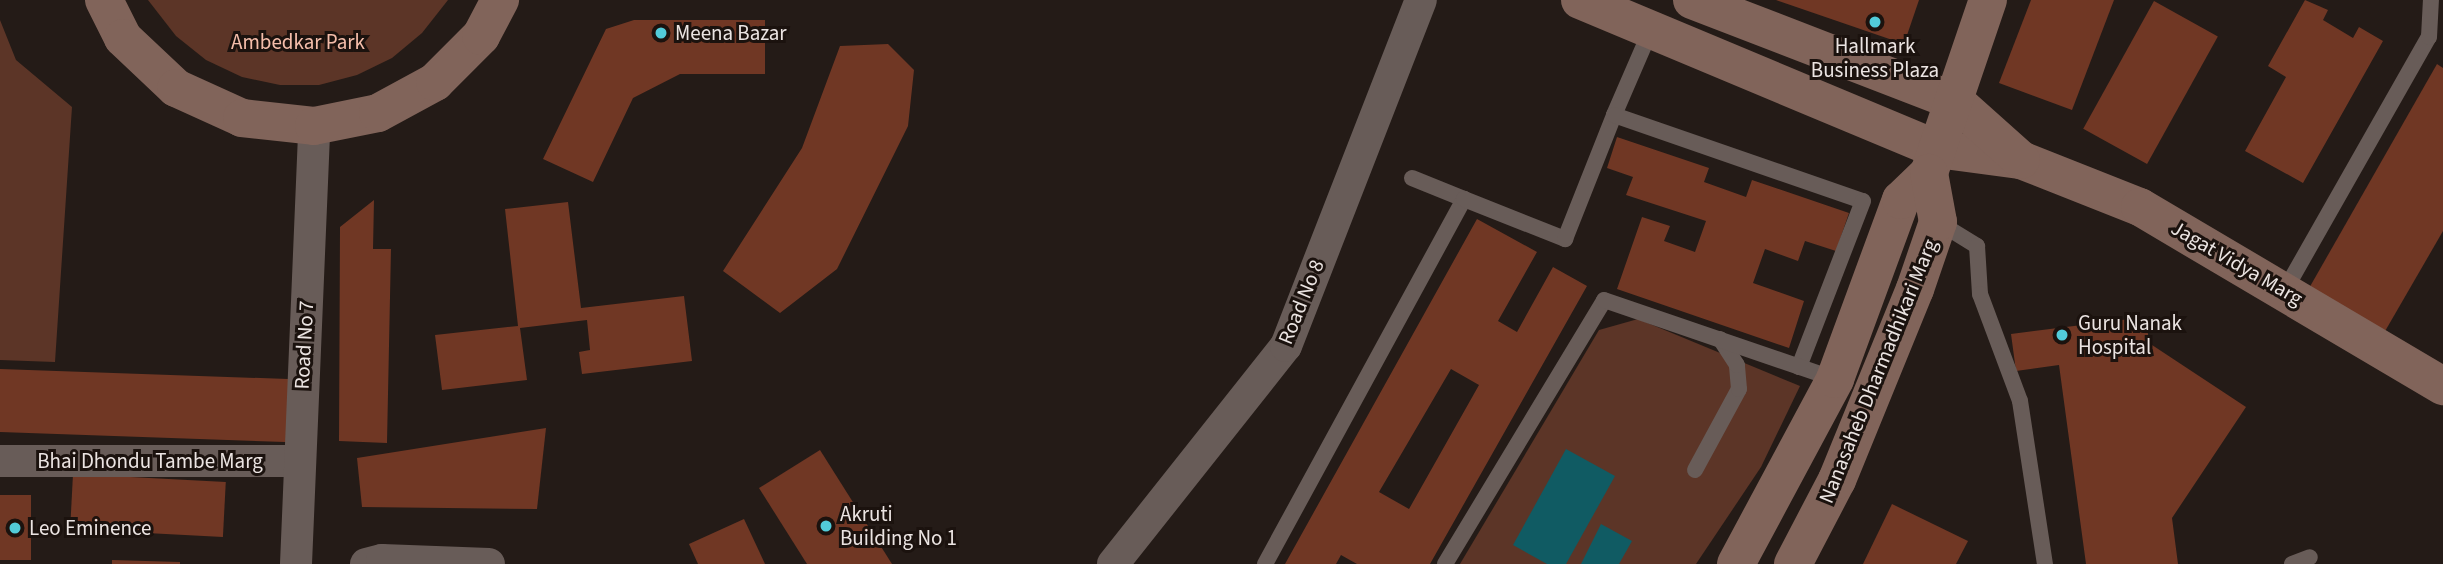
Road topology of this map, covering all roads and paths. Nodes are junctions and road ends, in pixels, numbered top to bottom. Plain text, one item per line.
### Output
1 (104, 0) edge
2 (500, 0) edge
3 (1421, 0) edge
4 (1580, 0) edge
5 (1692, 0) edge
6 (1988, 0) edge
7 (2431, 0) edge
8 (1650, 32) junction
9 (1956, 102) junction
10 (1614, 115) junction
11 (314, 126) junction
12 (2021, 160) junction
13 (1933, 161) junction
14 (1412, 178) dead end
15 (1464, 198) junction
16 (1938, 222) junction
17 (2285, 290) junction
18 (1720, 339) junction
19 (1799, 367) junction
20 (1835, 379) junction
21 (2443, 386) edge
22 (1801, 446) junction
23 (0, 461) edge
24 (299, 461) junction
25 (1843, 466) junction
26 (1695, 470) dead end
27 (2310, 557) dead end
28 (296, 564) edge
29 (366, 564) edge
30 (489, 564) edge
31 (1113, 564) edge
32 (1265, 564) edge
33 (1445, 564) edge
34 (1736, 564) edge
35 (1793, 564) edge
36 (2045, 564) edge
37 (2292, 564) edge

1 - 11 street
2 - 11 street
3 - 31 street, Road No 8
4 - 8 street
5 - 9 street
6 - 9 street
7 - 17 lane
8 - 10 lane
8 - 13 street
9 - 12 street
9 - 13 street
10 - 15 lane
10 - 19 lane
11 - 24 street, Road No 7
12 - 13 street
12 - 17 street, Jagat Vidya Marg
13 - 16 street, Nanasaheb Dharmadhikari Marg
13 - 20 street, Nanasaheb Dharmadhikari Marg
14 - 15 lane
15 - 32 lane
16 - 25 street, Nanasaheb Dharmadhikari Marg
16 - 36 lane
17 - 21 street, Jagat Vidya Marg
18 - 19 lane
18 - 26 lane
18 - 33 lane
19 - 20 lane
20 - 22 street, Nanasaheb Dharmadhikari Marg
22 - 25 street
22 - 34 street, Nanasaheb Dharmadhikari Marg
23 - 24 street, Bhai Dhondu Tambe Marg
24 - 28 street, Road No 7
25 - 35 street, Nanasaheb Dharmadhikari Marg
27 - 37 lane
29 - 30 street

